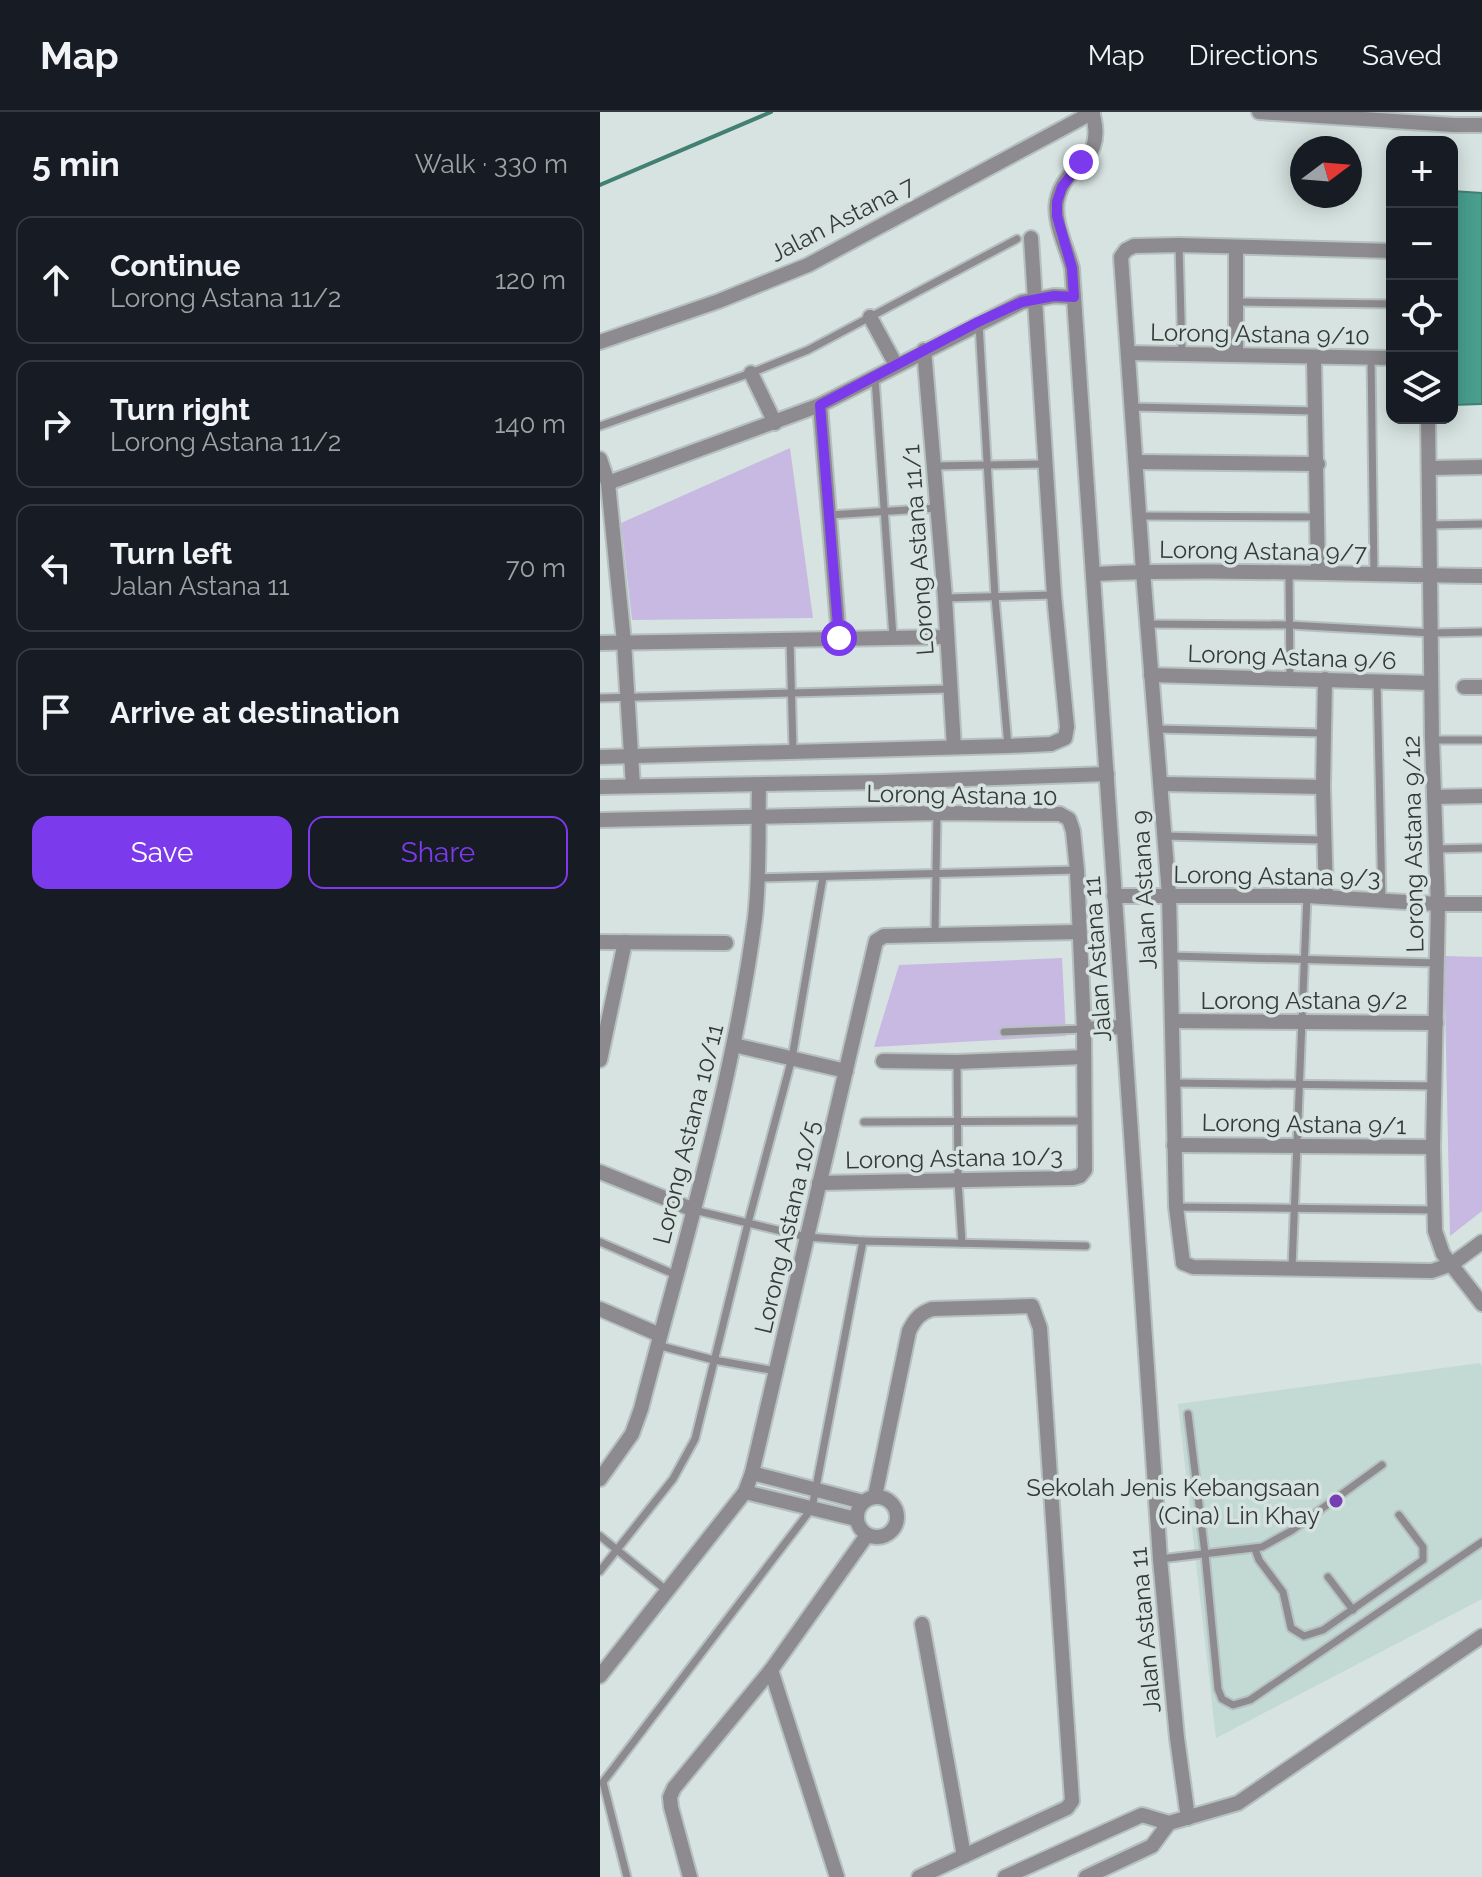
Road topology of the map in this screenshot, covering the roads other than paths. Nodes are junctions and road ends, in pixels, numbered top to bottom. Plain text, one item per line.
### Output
1 (1092, 112) edge
2 (1259, 112) edge
3 (1482, 125) edge
4 (1024, 239) joint
5 (1179, 245) junction
6 (1236, 248) junction
7 (1386, 251) edge
8 (1074, 297) junction
9 (1033, 299) junction
10 (1236, 302) junction
11 (1386, 304) edge
12 (870, 317) junction
13 (978, 322) junction
14 (600, 342) edge
15 (924, 350) junction
16 (1128, 353) junction
17 (1182, 354) junction
18 (1236, 354) junction
19 (1314, 358) junction
20 (1371, 358) junction
21 (1386, 358) edge
22 (896, 365) junction
23 (751, 373) junction
24 (875, 375) junction
25 (820, 405) junction
26 (1131, 407) junction
27 (1316, 411) junction
28 (775, 423) junction
29 (1428, 424) edge
30 (600, 426) edge
31 (600, 459) edge
32 (1137, 462) junction
33 (987, 464) junction
34 (1045, 464) junction
35 (1318, 464) junction
36 (934, 466) junction
37 (1482, 467) edge
38 (1430, 468) junction
39 (604, 484) edge
40 (937, 508) junction
41 (883, 512) junction
42 (830, 515) junction
43 (1139, 516) junction
44 (1318, 517) junction
45 (1482, 524) edge
46 (1430, 525) junction
47 (1143, 571) junction
48 (1289, 572) junction
49 (1318, 572) junction
50 (1095, 574) junction
51 (1374, 575) junction
52 (1429, 575) junction
53 (1482, 576) edge
54 (1054, 595) junction
55 (995, 597) junction
56 (945, 598) junction
57 (1147, 624) junction
58 (1289, 625) junction
59 (1482, 632) edge
60 (1432, 633) junction
61 (893, 637) junction
62 (947, 637) junction
63 (839, 638) junction
64 (790, 640) junction
65 (624, 642) junction
66 (600, 643) edge
67 (1151, 675) junction
68 (1290, 679) junction
69 (1325, 679) junction
70 (1377, 681) junction
71 (1431, 683) junction
72 (1464, 687) dead end
73 (1482, 687) edge
74 (951, 689) junction
75 (793, 693) junction
76 (628, 697) junction
77 (600, 698) edge
78 (1156, 729) junction
79 (1323, 733) junction
80 (1432, 740) junction
81 (1482, 740) edge
82 (1008, 746) junction
83 (954, 747) junction
84 (793, 750) junction
85 (632, 756) junction
86 (600, 757) edge
87 (1107, 774) junction
88 (1161, 784) junction
89 (759, 785) junction
90 (633, 786) junction
91 (600, 787) edge
92 (1323, 787) junction
93 (1482, 796) edge
94 (1434, 797) junction
95 (937, 813) junction
96 (758, 816) junction
97 (600, 820) edge
98 (1165, 836) junction
99 (1324, 840) junction
100 (1482, 848) edge
101 (1436, 849) junction
102 (1077, 870) junction
103 (936, 873) junction
104 (823, 877) junction
105 (757, 878) junction
106 (1169, 894) junction
107 (1114, 896) junction
108 (1307, 896) junction
109 (1326, 896) junction
110 (1382, 900) junction
111 (1438, 904) junction
112 (1482, 904) edge
113 (1079, 932) junction
114 (935, 934) junction
115 (600, 942) edge
116 (625, 942) junction
117 (726, 943) dead end
118 (1171, 956) junction
119 (1306, 958) junction
120 (1438, 963) junction
121 (1172, 1021) junction
122 (1303, 1021) junction
123 (1436, 1023) junction
124 (1123, 1027) junction
125 (1084, 1029) junction
126 (1004, 1032) dead end
127 (734, 1045) junction
128 (1084, 1057) junction
129 (792, 1058) junction
130 (600, 1060) edge
131 (883, 1061) dead end
132 (957, 1062) junction
133 (846, 1071) junction
134 (1172, 1083) junction
135 (1301, 1085) junction
136 (1435, 1086) junction
137 (957, 1121) junction
138 (1086, 1121) junction
139 (864, 1122) dead end
140 (1174, 1145) junction
141 (1297, 1146) junction
142 (1433, 1147) junction
143 (600, 1172) edge
144 (958, 1181) junction
145 (819, 1183) junction
146 (1176, 1207) junction
147 (694, 1210) junction
148 (1293, 1210) junction
149 (1434, 1210) junction
150 (748, 1223) junction
151 (806, 1237) junction
152 (863, 1241) junction
153 (600, 1242) edge
154 (1482, 1242) edge
155 (962, 1243) junction
156 (1086, 1246) dead end
157 (1452, 1264) junction
158 (1292, 1268) junction
159 (676, 1275) junction
160 (1482, 1304) edge
161 (600, 1309) edge
162 (658, 1340) junction
163 (714, 1360) junction
164 (776, 1371) junction
165 (1188, 1414) dead end
166 (1382, 1465) dead end
167 (752, 1473) junction
168 (600, 1479) edge
169 (817, 1490) junction
170 (745, 1492) junction
171 (869, 1499) junction
172 (812, 1508) junction
173 (1399, 1515) dead end
174 (856, 1519) junction
175 (867, 1535) junction
176 (600, 1536) edge
177 (1482, 1542) edge
178 (616, 1549) junction
179 (1255, 1549) junction
180 (1205, 1554) junction
181 (1160, 1559) junction
182 (600, 1571) edge
183 (1328, 1577) dead end
184 (666, 1590) junction
185 (1353, 1610) junction
186 (922, 1624) dead end
187 (1482, 1636) edge
188 (771, 1670) junction
189 (600, 1676) edge
190 (1188, 1818) junction
191 (1169, 1823) junction
192 (964, 1856) junction
193 (627, 1877) edge
194 (690, 1877) edge
195 (837, 1877) edge
196 (919, 1877) edge
197 (1005, 1877) edge
198 (1086, 1877) edge

1 - 8 street, Jalan Astana 11
1 - 14 street, Jalan Astana 7
2 - 3 street
4 - 9 street
4 - 12 lane
5 - 6 street
5 - 16 street, Jalan Astana 9
5 - 17 lane
6 - 7 street
6 - 10 street
8 - 9 street
8 - 50 street, Jalan Astana 11
9 - 13 street
9 - 34 street
10 - 11 lane
10 - 18 street
12 - 22 street
12 - 23 lane
13 - 15 street
13 - 33 lane
15 - 22 street
15 - 36 street, Lorong Astana 11/1
16 - 17 street, Lorong Astana 9/10
16 - 26 street, Jalan Astana 9
17 - 18 street, Lorong Astana 9/10
18 - 19 street, Lorong Astana 9/10
19 - 20 street, Lorong Astana 9/10
19 - 27 street
20 - 21 street, Lorong Astana 9/10
20 - 51 lane
22 - 24 street
23 - 28 street
23 - 30 lane
24 - 25 street
24 - 41 lane
25 - 28 street
25 - 42 street
26 - 27 lane
26 - 32 street, Jalan Astana 9
27 - 35 street
28 - 39 street
29 - 38 street, Lorong Astana 9/12
31 - 39 street
32 - 35 street
32 - 43 street, Jalan Astana 9
33 - 34 lane
33 - 36 lane
33 - 55 lane
34 - 54 street
35 - 44 street
36 - 40 street, Lorong Astana 11/1
37 - 38 street
38 - 46 street, Lorong Astana 9/12
39 - 65 street
40 - 41 lane
40 - 56 street, Lorong Astana 11/1
41 - 42 lane
41 - 61 lane
42 - 63 street
43 - 44 lane
43 - 47 street, Jalan Astana 9
44 - 49 street
45 - 46 lane
46 - 52 street, Lorong Astana 9/12
47 - 48 street, Lorong Astana 9/7
47 - 50 street, Lorong Astana 9/7
47 - 57 street, Jalan Astana 9
48 - 49 street, Lorong Astana 9/7
48 - 58 lane
49 - 51 street, Lorong Astana 9/7
50 - 87 street, Jalan Astana 11
51 - 52 street, Lorong Astana 9/7
52 - 53 street, Lorong Astana 9/7
52 - 60 street, Lorong Astana 9/12
54 - 55 lane
54 - 82 street
55 - 56 lane
55 - 82 lane
56 - 62 street, Lorong Astana 11/1
57 - 58 lane
57 - 67 street, Jalan Astana 9
58 - 60 lane
58 - 68 lane
59 - 60 lane
60 - 71 street, Lorong Astana 9/12
61 - 62 street
61 - 63 street
62 - 74 street, Lorong Astana 11/1
63 - 64 street
64 - 65 street
64 - 75 lane
65 - 66 street
65 - 76 street
67 - 68 street, Lorong Astana 9/6
67 - 78 street, Jalan Astana 9
68 - 69 street, Lorong Astana 9/6
69 - 70 street, Lorong Astana 9/6
69 - 79 street
70 - 71 street, Lorong Astana 9/6
70 - 110 lane
71 - 80 street, Lorong Astana 9/12
72 - 73 street
74 - 75 lane
74 - 83 street, Lorong Astana 11/1
75 - 76 lane
75 - 84 lane
76 - 77 lane
76 - 85 street
78 - 79 lane
78 - 88 street, Jalan Astana 9
79 - 92 street
80 - 81 lane
80 - 94 street, Lorong Astana 9/12
82 - 83 street
83 - 84 street
84 - 85 street
85 - 86 street
85 - 90 street
87 - 89 street
87 - 107 street, Jalan Astana 11
88 - 92 street
88 - 98 street, Jalan Astana 9
89 - 90 street
89 - 96 street, Lorong Astana 10/11
90 - 91 street
92 - 99 street
93 - 94 street
94 - 101 street, Lorong Astana 9/12
95 - 96 street, Lorong Astana 10
95 - 102 street, Lorong Astana 10
95 - 103 lane
96 - 97 street, Lorong Astana 10
96 - 105 street, Lorong Astana 10/11
98 - 99 lane
98 - 106 street, Jalan Astana 9
99 - 109 street
100 - 101 lane
101 - 111 street, Lorong Astana 9/12
102 - 103 lane
102 - 113 street, Lorong Astana 10
103 - 104 lane
103 - 114 lane
104 - 105 lane
104 - 129 lane
105 - 127 street, Lorong Astana 10/11
106 - 107 street, Lorong Astana 9/3
106 - 108 street, Lorong Astana 9/3
106 - 118 street, Jalan Astana 9
107 - 124 street, Jalan Astana 11
108 - 109 street, Lorong Astana 9/3
108 - 119 lane
109 - 110 street, Lorong Astana 9/3
110 - 111 street, Lorong Astana 9/3
111 - 112 street, Lorong Astana 9/3
111 - 120 street, Lorong Astana 9/12
113 - 114 street, Lorong Astana 10/5
113 - 125 street, Lorong Astana 10
114 - 133 street, Lorong Astana 10/5
115 - 116 street
116 - 117 street
116 - 130 street
118 - 119 lane
118 - 121 street, Jalan Astana 9
119 - 120 lane
119 - 122 lane
120 - 123 street, Lorong Astana 9/12
121 - 122 street, Lorong Astana 9/2
121 - 134 street, Jalan Astana 9
122 - 123 street, Lorong Astana 9/2
122 - 135 lane
123 - 136 street, Lorong Astana 9/12
124 - 125 street
124 - 181 street, Jalan Astana 11
125 - 126 lane
125 - 128 street, Lorong Astana 10
127 - 129 street
127 - 147 street, Lorong Astana 10/11
128 - 132 street
128 - 138 street, Lorong Astana 10
129 - 133 street
129 - 150 lane
131 - 132 street
132 - 137 lane
133 - 145 street, Lorong Astana 10/5
134 - 135 lane
134 - 140 street, Jalan Astana 9
135 - 136 lane
135 - 141 lane
136 - 142 street, Lorong Astana 9/12
137 - 138 lane
137 - 139 lane
137 - 144 lane
138 - 144 street, Lorong Astana 10/3
140 - 141 street, Lorong Astana 9/1
140 - 146 street, Jalan Astana 9
141 - 142 street, Lorong Astana 9/1
141 - 148 lane
142 - 149 street, Lorong Astana 9/12
143 - 147 street
144 - 145 street, Lorong Astana 10/3
144 - 155 lane
145 - 151 street, Lorong Astana 10/5
146 - 148 lane
146 - 158 street, Jalan Astana 9
147 - 150 lane
147 - 159 street, Lorong Astana 10/11
148 - 149 lane
148 - 158 lane
149 - 157 street, Lorong Astana 9/12
150 - 151 lane
150 - 163 lane
151 - 152 lane
151 - 164 street, Lorong Astana 10/5
152 - 155 lane
152 - 169 lane
153 - 159 lane
154 - 157 street
155 - 156 lane
157 - 158 street, Jalan Astana 9
157 - 160 street
159 - 162 street, Lorong Astana 10/11
161 - 162 street
162 - 163 lane
162 - 168 street, Lorong Astana 10/11
163 - 164 lane
163 - 178 lane
164 - 167 street, Lorong Astana 10/5
165 - 180 lane
166 - 179 lane
167 - 169 street
167 - 170 street, Lorong Astana 10/5
169 - 171 street
169 - 172 lane
170 - 172 street
170 - 184 street, Lorong Astana 10/5
171 - 174 street
171 - 175 street
171 - 192 street
172 - 174 street
172 - 193 lane
173 - 185 lane
174 - 175 street
175 - 188 street
176 - 178 lane
177 - 180 lane
178 - 182 lane
178 - 184 lane
179 - 180 lane
179 - 185 lane
180 - 181 lane
181 - 190 street, Jalan Astana 11
183 - 185 lane
184 - 189 street, Lorong Astana 10/5
186 - 192 street
187 - 190 street
188 - 194 street
188 - 195 street
190 - 191 street
191 - 197 street
191 - 198 street
192 - 196 street

